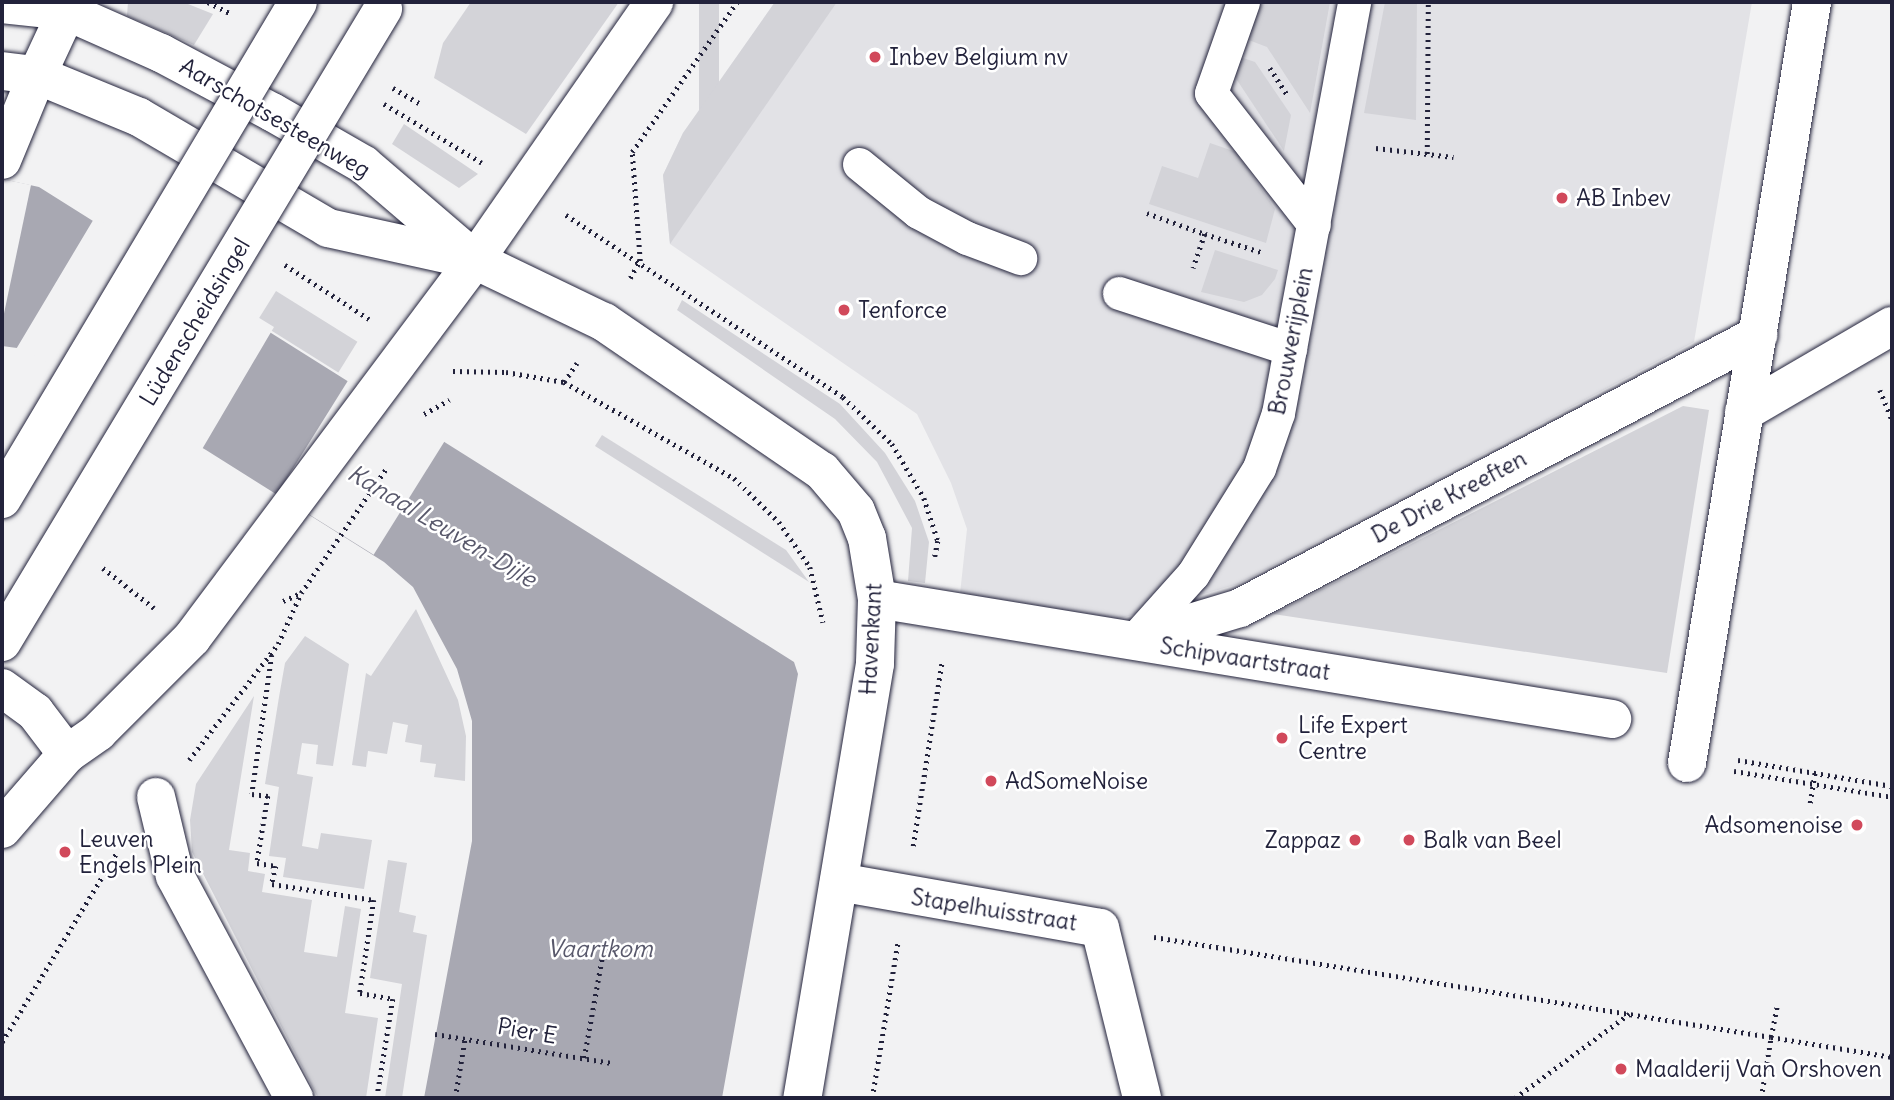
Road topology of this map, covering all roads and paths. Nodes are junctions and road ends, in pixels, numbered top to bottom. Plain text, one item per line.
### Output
1 (208, 2) edge
2 (298, 2) edge
3 (654, 2) edge
4 (737, 2) edge
5 (1243, 2) edge
6 (1354, 2) edge
7 (1428, 2) edge
8 (1812, 2) edge
9 (2, 5) edge
10 (68, 6) edge
11 (386, 6) edge
12 (230, 13) dead end
13 (20, 73) edge
14 (409, 118) dead end
15 (1427, 154) dead end
16 (2, 160) edge
17 (859, 164) dead end
18 (524, 188) junction
19 (1314, 225) junction
20 (1020, 258) dead end
21 (475, 260) junction
22 (640, 261) junction
23 (1119, 293) dead end
24 (1892, 326) edge
25 (1758, 335) junction
26 (409, 346) junction
27 (1290, 349) junction
28 (449, 400) dead end
29 (1744, 412) junction
30 (423, 415) dead end
31 (387, 467) dead end
32 (2, 499) edge
33 (935, 562) dead end
34 (302, 593) dead end
35 (877, 599) junction
36 (825, 635) dead end
37 (1133, 641) junction
38 (2, 642) edge
39 (272, 651) dead end
40 (942, 657) dead end
41 (2, 688) edge
42 (1612, 719) dead end
43 (67, 754) junction
44 (1687, 763) dead end
45 (1815, 772) dead end
46 (156, 797) dead end
47 (1810, 803) dead end
48 (2, 829) edge
49 (839, 882) junction
50 (905, 895) junction
51 (1100, 928) junction
52 (602, 958) dead end
53 (1777, 1006) dead end
54 (1629, 1014) junction
55 (435, 1034) dead end
56 (1771, 1037) junction
57 (465, 1038) junction
58 (1892, 1057) edge
59 (584, 1058) junction
60 (612, 1063) dead end
61 (294, 1098) edge
62 (377, 1098) edge
63 (455, 1098) edge
64 (802, 1098) edge
65 (872, 1098) edge
66 (1142, 1098) edge
67 (1515, 1098) edge
68 (1761, 1098) edge

1 - 12 path
2 - 32 street, bridge
3 - 18 street
4 - 22 path
5 - 19 lane
6 - 19 lane, Brouwerijplein
7 - 15 path
8 - 25 street
9 - 10 street, Aarschotsesteenweg
10 - 13 street
10 - 21 street, Aarschotsesteenweg
11 - 38 street, Lüdenscheidsingel, bridge
13 - 16 street
13 - 21 street
14 - 18 path
17 - 20 lane
18 - 21 street
18 - 22 path
19 - 27 lane, Brouwerijplein
21 - 26 street
21 - 35 street, Havenkant
22 - 33 path
23 - 27 lane
24 - 29 street
25 - 29 street
25 - 37 street, De Drie Kreeften
26 - 36 path
26 - 43 street
27 - 37 lane, Brouwerijplein
28 - 30 path
29 - 44 street
31 - 34 path
35 - 37 street, Schipvaartstraat
35 - 49 street, Havenkant
37 - 42 street, Schipvaartstraat
39 - 62 path
40 - 50 path
41 - 43 street
43 - 48 street
45 - 47 path
46 - 61 street
49 - 50 street, Stapelhuisstraat
49 - 64 street, Havenkant
50 - 51 street, Stapelhuisstraat
50 - 65 path
51 - 54 path
51 - 66 street, Stapelhuisstraat
52 - 59 path
53 - 56 path
54 - 56 path
54 - 67 path
55 - 57 path, Pier E
56 - 58 path
56 - 68 path
57 - 59 path, Pier E
57 - 63 path
59 - 60 path, Pier E

